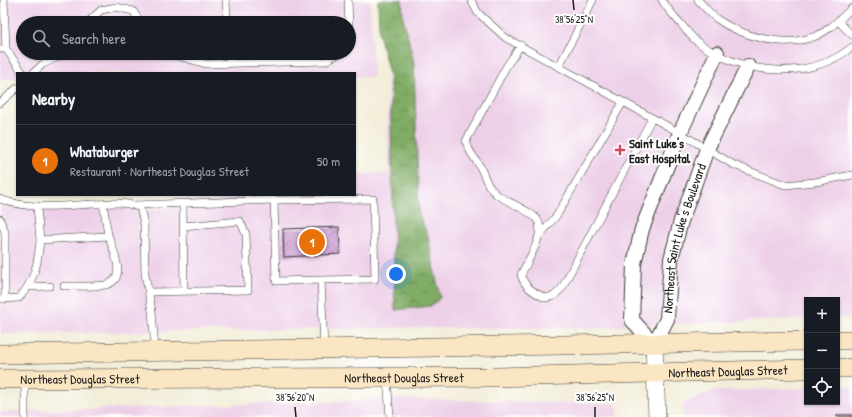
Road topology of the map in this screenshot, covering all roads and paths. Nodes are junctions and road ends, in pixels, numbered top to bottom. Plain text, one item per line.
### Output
1 (4, 0) edge
2 (226, 0) edge
3 (348, 0) edge
4 (471, 0) edge
5 (592, 0) edge
6 (662, 0) edge
7 (698, 0) edge
8 (852, 8) edge
9 (95, 16) edge
10 (136, 16) edge
11 (227, 16) edge
12 (349, 16) edge
13 (838, 21) junction
14 (852, 35) edge
15 (521, 45) junction
16 (852, 47) edge
17 (3, 49) edge
18 (717, 53) junction
19 (51, 60) edge
20 (192, 60) edge
21 (229, 60) edge
22 (327, 60) edge
23 (229, 64) junction
24 (559, 66) junction
25 (748, 66) junction
26 (22, 72) edge
27 (34, 72) edge
28 (16, 89) edge
29 (623, 102) junction
30 (0, 103) edge
31 (652, 118) junction
32 (680, 133) junction
33 (707, 149) junction
34 (852, 175) edge
35 (228, 198) edge
36 (0, 200) edge
37 (274, 200) junction
38 (182, 203) junction
39 (103, 204) junction
40 (134, 205) junction
41 (37, 206) junction
42 (0, 219) edge
43 (183, 226) junction
44 (540, 235) junction
45 (108, 236) junction
46 (40, 240) junction
47 (321, 280) junction
48 (50, 286) dead end
49 (64, 286) dead end
50 (28, 287) junction
51 (184, 291) junction
52 (150, 292) junction
53 (2, 299) edge
54 (840, 340) edge
55 (852, 340) edge
56 (804, 341) edge
57 (654, 344) junction
58 (324, 348) junction
59 (155, 351) junction
60 (0, 354) edge
61 (840, 368) edge
62 (852, 368) edge
63 (804, 369) edge
64 (655, 373) junction
65 (387, 377) junction
66 (0, 379) edge
67 (24, 379) junction
68 (25, 417) edge
69 (390, 417) edge
70 (657, 417) edge

1 - 17 lane
2 - 11 lane
3 - 12 lane
4 - 15 lane
5 - 24 lane
6 - 18 lane
7 - 13 lane
8 - 13 lane
9 - 10 lane
13 - 14 lane
15 - 24 lane
15 - 44 lane
16 - 25 lane
17 - 26 lane
18 - 25 lane
18 - 32 street
19 - 27 lane
20 - 23 lane
21 - 23 lane
22 - 23 lane
24 - 29 lane
25 - 33 street, Northeast Saint Luke's Boulevard
28 - 30 lane
29 - 31 lane
29 - 44 lane
31 - 32 lane
31 - 44 lane
32 - 33 lane
32 - 57 street
33 - 34 lane
33 - 57 street, Northeast Saint Luke's Boulevard
35 - 37 lane
35 - 38 lane
36 - 41 lane
37 - 47 lane
37 - 47 lane
38 - 40 lane
38 - 43 lane
39 - 40 lane
39 - 41 lane
39 - 45 lane
40 - 52 lane
41 - 46 lane
42 - 53 lane
43 - 51 lane
43 - 51 lane
45 - 46 lane
45 - 49 lane
46 - 50 lane
47 - 58 lane
48 - 50 lane
50 - 53 lane
51 - 52 lane
52 - 59 lane
54 - 55 main road
56 - 57 main road, Northeast Douglas Street
57 - 58 main road, Northeast Douglas Street
57 - 64 street
58 - 59 main road, Northeast Douglas Street
59 - 60 main road, Northeast Douglas Street
61 - 62 main road
63 - 64 main road, Northeast Douglas Street
64 - 65 main road, Northeast Douglas Street
64 - 70 street
65 - 67 main road, Northeast Douglas Street
65 - 69 lane
66 - 67 main road, Northeast Douglas Street
67 - 68 lane

